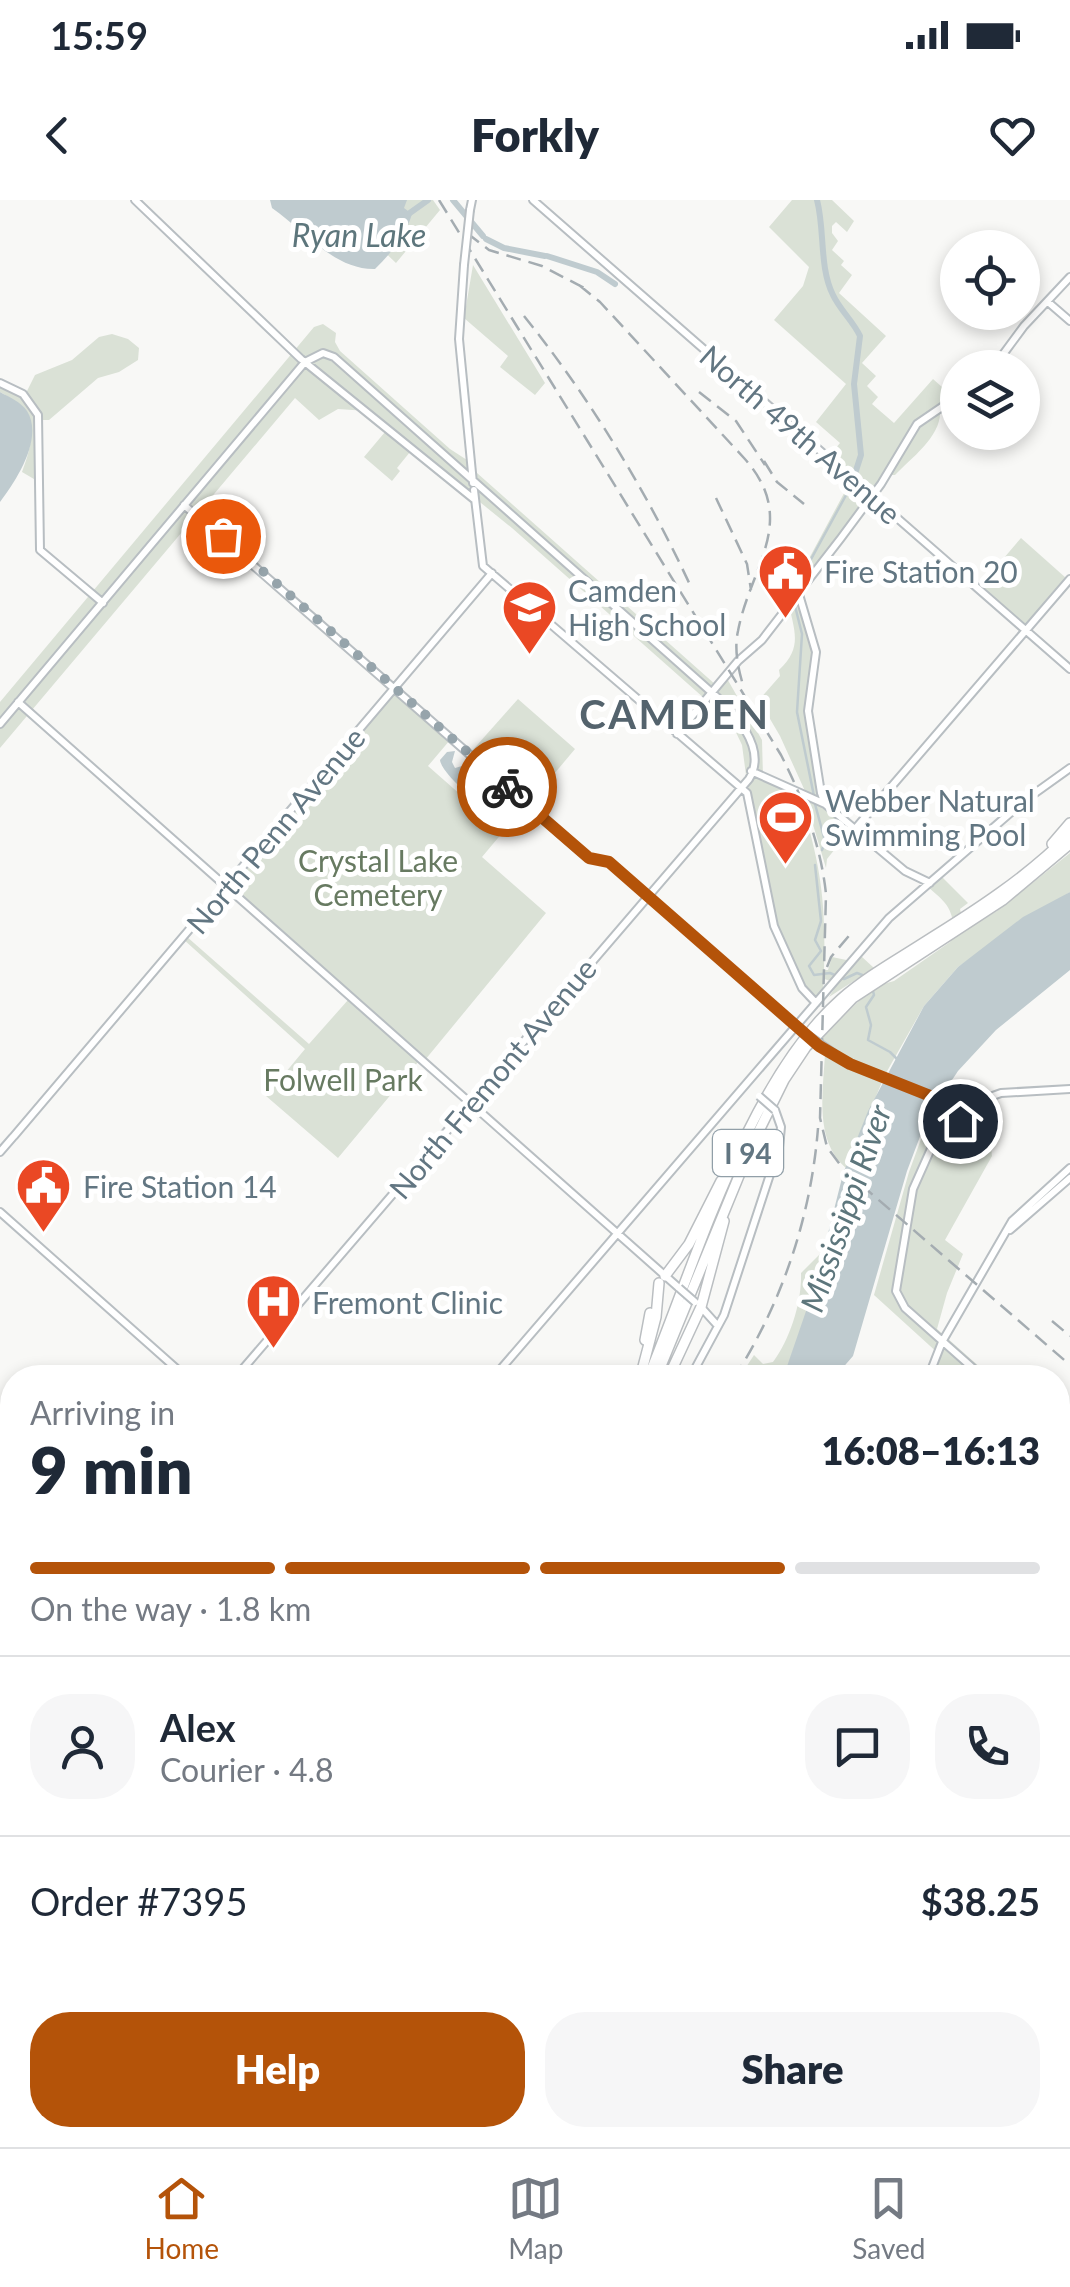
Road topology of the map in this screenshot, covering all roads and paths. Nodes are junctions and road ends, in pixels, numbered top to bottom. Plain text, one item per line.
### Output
1 (136, 200) edge
2 (472, 200) edge
3 (533, 200) edge
4 (1070, 277) edge
5 (1048, 302) junction
6 (1070, 321) edge
7 (1008, 350) edge
8 (305, 362) junction
9 (0, 383) edge
10 (940, 408) edge
11 (474, 492) junction
12 (871, 496) junction
13 (186, 504) junction
14 (490, 571) junction
15 (1070, 578) edge
16 (794, 595) junction
17 (102, 604) junction
18 (1026, 630) junction
19 (1070, 669) edge
20 (396, 687) junction
21 (712, 692) junction
22 (17, 704) junction
23 (0, 724) edge
24 (677, 734) junction
25 (1070, 768) edge
26 (751, 774) junction
27 (741, 788) junction
28 (822, 802) junction
29 (1070, 823) edge
30 (855, 829) junction
31 (1070, 834) edge
32 (1070, 847) edge
33 (930, 883) junction
34 (1011, 885) junction
35 (227, 888) junction
36 (648, 896) junction
37 (958, 925) junction
38 (870, 982) junction
39 (816, 1002) junction
40 (799, 1029) junction
41 (746, 1084) junction
42 (1070, 1089) edge
43 (471, 1105) junction
44 (953, 1105) junction
45 (964, 1107) junction
46 (957, 1123) junction
47 (743, 1144) junction
48 (0, 1152) edge
49 (746, 1158) junction
50 (1070, 1168) edge
51 (1070, 1178) edge
52 (0, 1212) edge
53 (616, 1234) junction
54 (997, 1246) junction
55 (666, 1281) junction
56 (698, 1305) junction
57 (650, 1313) joint
58 (719, 1326) junction
59 (942, 1342) junction
60 (171, 1365) edge
61 (246, 1365) edge
62 (504, 1365) edge
63 (640, 1365) edge
64 (642, 1365) edge
65 (653, 1365) edge
66 (661, 1365) edge
67 (673, 1365) edge
68 (697, 1365) edge
69 (933, 1365) edge
70 (969, 1365) edge

1 - 8 street
2 - 11 street, bridge
3 - 12 street, North 49th Avenue
4 - 5 street
5 - 6 street
5 - 7 street
8 - 11 street
8 - 11 street
8 - 13 street
9 - 17 street
10 - 12 street
11 - 14 street
11 - 21 street
12 - 16 street
12 - 18 street, North 49th Avenue
13 - 17 street
13 - 20 street
14 - 20 street, North Penn Avenue
14 - 24 street
15 - 18 street
16 - 21 street
16 - 28 street
17 - 22 street
18 - 19 street, North 49th Avenue
18 - 30 street
20 - 35 street, North Penn Avenue
20 - 36 street
21 - 24 street
21 - 26 street
22 - 23 street
22 - 35 street
24 - 27 street
25 - 33 street
26 - 27 street, North Fremont Avenue
26 - 28 street
27 - 36 street, North Fremont Avenue
27 - 39 street
28 - 30 street
29 - 34 highway
30 - 33 street
31 - 34 highway, I 94
32 - 37 highway, I 94
33 - 39 street
34 - 37 highway, I 94
35 - 43 street
35 - 48 street, North Penn Avenue
36 - 40 street
36 - 43 street, North Fremont Avenue
37 - 38 highway, I 94
38 - 47 highway, I 94
38 - 49 highway, I 94
39 - 40 street
40 - 41 street
40 - 44 street, bridge
41 - 53 street
41 - 58 street, bridge
42 - 45 street
43 - 53 street
43 - 61 street, North Fremont Avenue
44 - 45 street
44 - 46 street
45 - 46 street
46 - 59 street
47 - 55 highway
47 - 65 highway, I 94
49 - 56 highway
49 - 66 highway, I 94
50 - 54 street
51 - 54 street
52 - 60 street
53 - 55 street
53 - 62 street
54 - 59 street
55 - 56 street, bridge
55 - 57 street
55 - 64 highway
56 - 58 street
56 - 67 highway
57 - 63 highway
58 - 68 street
59 - 69 street
59 - 70 street

